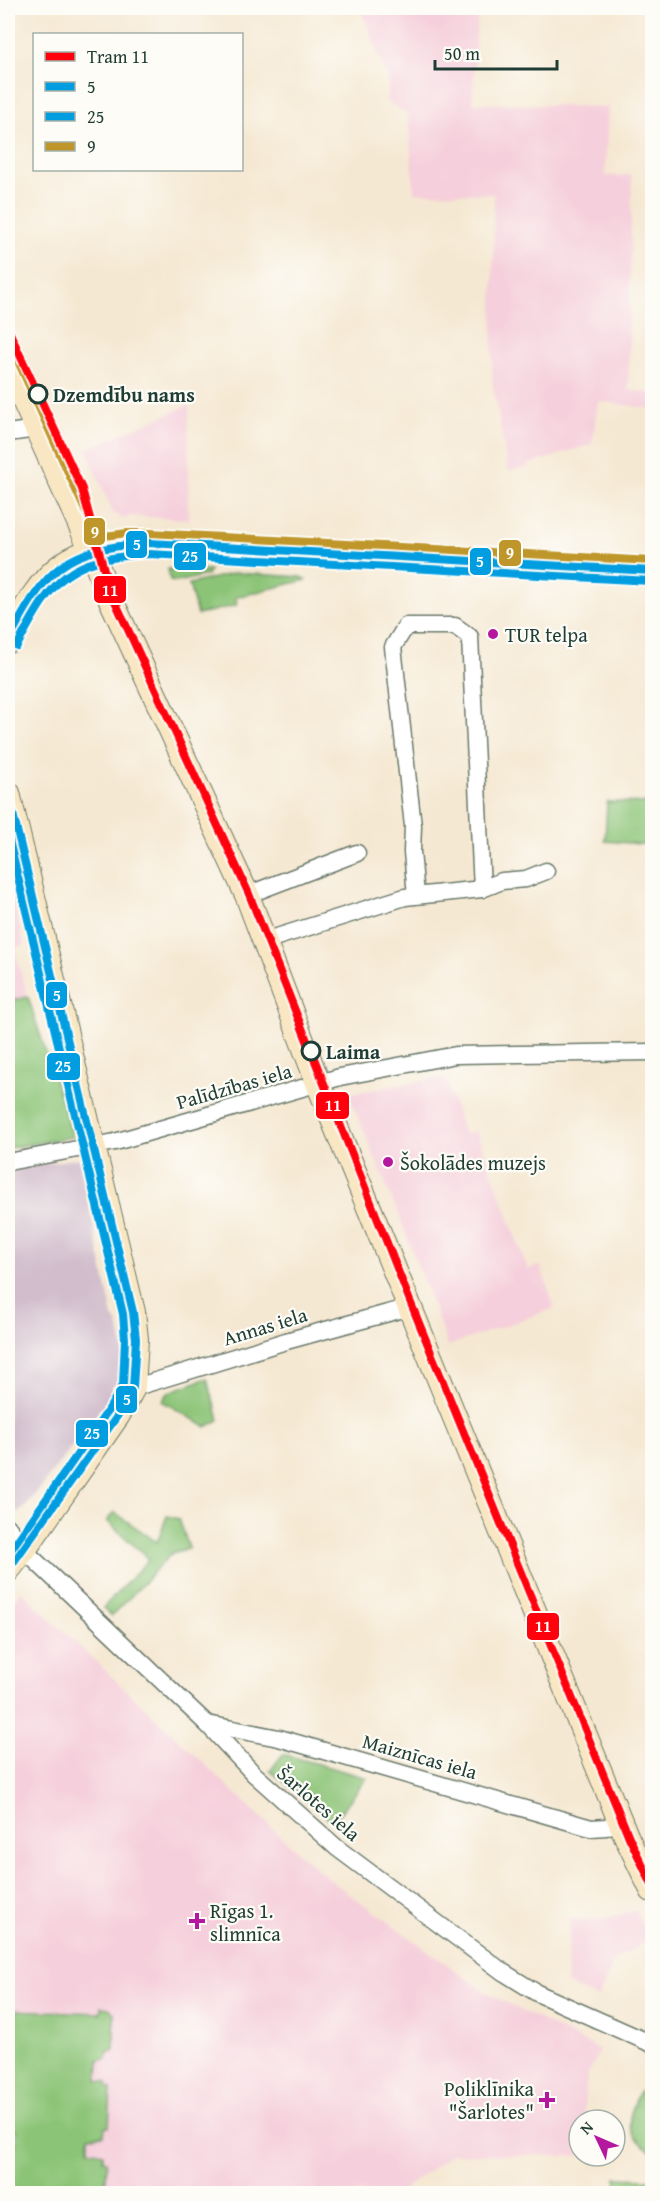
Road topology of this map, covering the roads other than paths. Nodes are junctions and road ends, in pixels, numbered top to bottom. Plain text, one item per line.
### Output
1 (8, 365) edge
2 (37, 429) junction
3 (8, 434) edge
4 (91, 549) junction
5 (652, 571) edge
6 (8, 641) edge
7 (8, 793) edge
8 (357, 853) dead end
9 (546, 871) dead end
10 (482, 889) junction
11 (246, 895) junction
12 (416, 896) junction
13 (264, 940) junction
14 (652, 1052) edge
15 (318, 1083) junction
16 (92, 1146) junction
17 (8, 1162) edge
18 (410, 1307) junction
19 (133, 1388) junction
20 (8, 1527) edge
21 (24, 1550) junction
22 (8, 1570) edge
23 (207, 1724) junction
24 (620, 1821) junction
25 (652, 1890) edge
26 (652, 2044) edge

1 - 2 street
2 - 3 street
2 - 4 street
4 - 5 street
4 - 6 street
4 - 11 street
7 - 16 street
8 - 11 street
9 - 10 street
10 - 12 street
10 - 12 street
11 - 13 street
12 - 13 street
13 - 15 street
14 - 15 street, Palīdzības iela
15 - 16 street, Palīdzības iela
15 - 18 street
16 - 17 street, Palīdzības iela
16 - 19 street
18 - 19 street, Annas iela
18 - 24 street
19 - 21 street
20 - 21 street, Šarlotes iela
21 - 22 street
21 - 23 street, Šarlotes iela
23 - 24 street, Maiznīcas iela
23 - 26 street, Šarlotes iela
24 - 25 street

